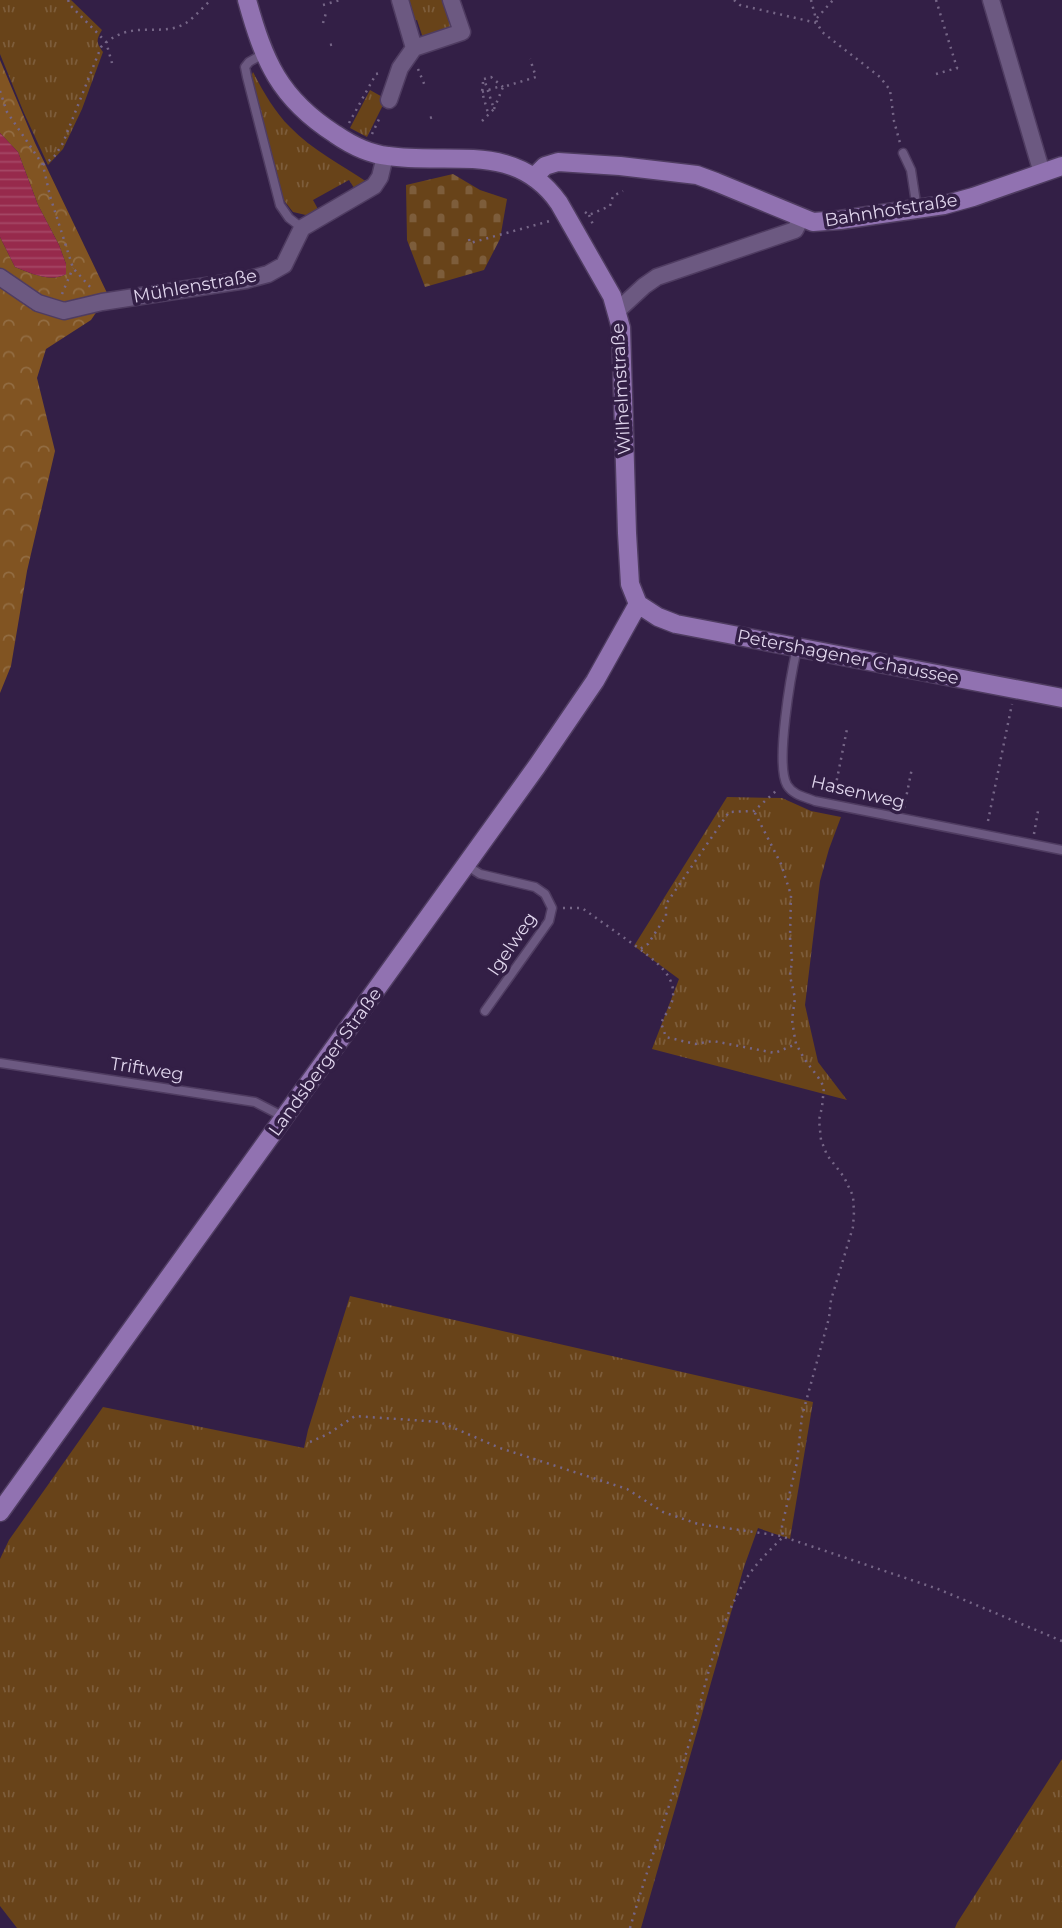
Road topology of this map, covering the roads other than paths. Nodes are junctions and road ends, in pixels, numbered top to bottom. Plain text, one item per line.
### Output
1 (247, 0) edge
2 (400, 0) edge
3 (451, 0) edge
4 (991, 0) edge
5 (414, 48) junction
6 (263, 54) junction
7 (389, 100) road end
8 (903, 152) road end
9 (385, 156) junction
10 (1062, 166) edge
11 (1042, 173) junction
12 (534, 177) junction
13 (917, 209) junction
14 (801, 218) junction
15 (302, 228) junction
16 (0, 277) edge
17 (617, 311) junction
18 (638, 604) junction
19 (797, 648) junction
20 (1062, 698) edge
21 (1062, 850) edge
22 (466, 865) junction
23 (485, 1012) dead end
24 (0, 1063) edge
25 (285, 1118) junction
26 (0, 1512) edge

1 - 6 main road, Wilhelmstraße
2 - 5 street
3 - 5 street
4 - 11 street
5 - 7 street
6 - 9 main road, Wilhelmstraße
6 - 15 lane
8 - 13 lane
9 - 12 main road, Wilhelmstraße
9 - 15 street
10 - 11 main road, Bahnhofstraße
11 - 13 main road, Bahnhofstraße
12 - 14 main road
12 - 17 main road, Wilhelmstraße
13 - 14 main road, Bahnhofstraße
14 - 17 street, Bahnhofstraße
15 - 16 street, Mühlenstraße
17 - 18 main road, Wilhelmstraße
18 - 19 main road, Petershagener Chaussee
18 - 22 main road, Landsberger Straße
19 - 20 main road, Petershagener Chaussee
19 - 21 lane, Hasenweg
22 - 23 lane, Igelweg
22 - 25 main road, Landsberger Straße
24 - 25 lane, Triftweg
25 - 26 main road, Landsberger Straße

